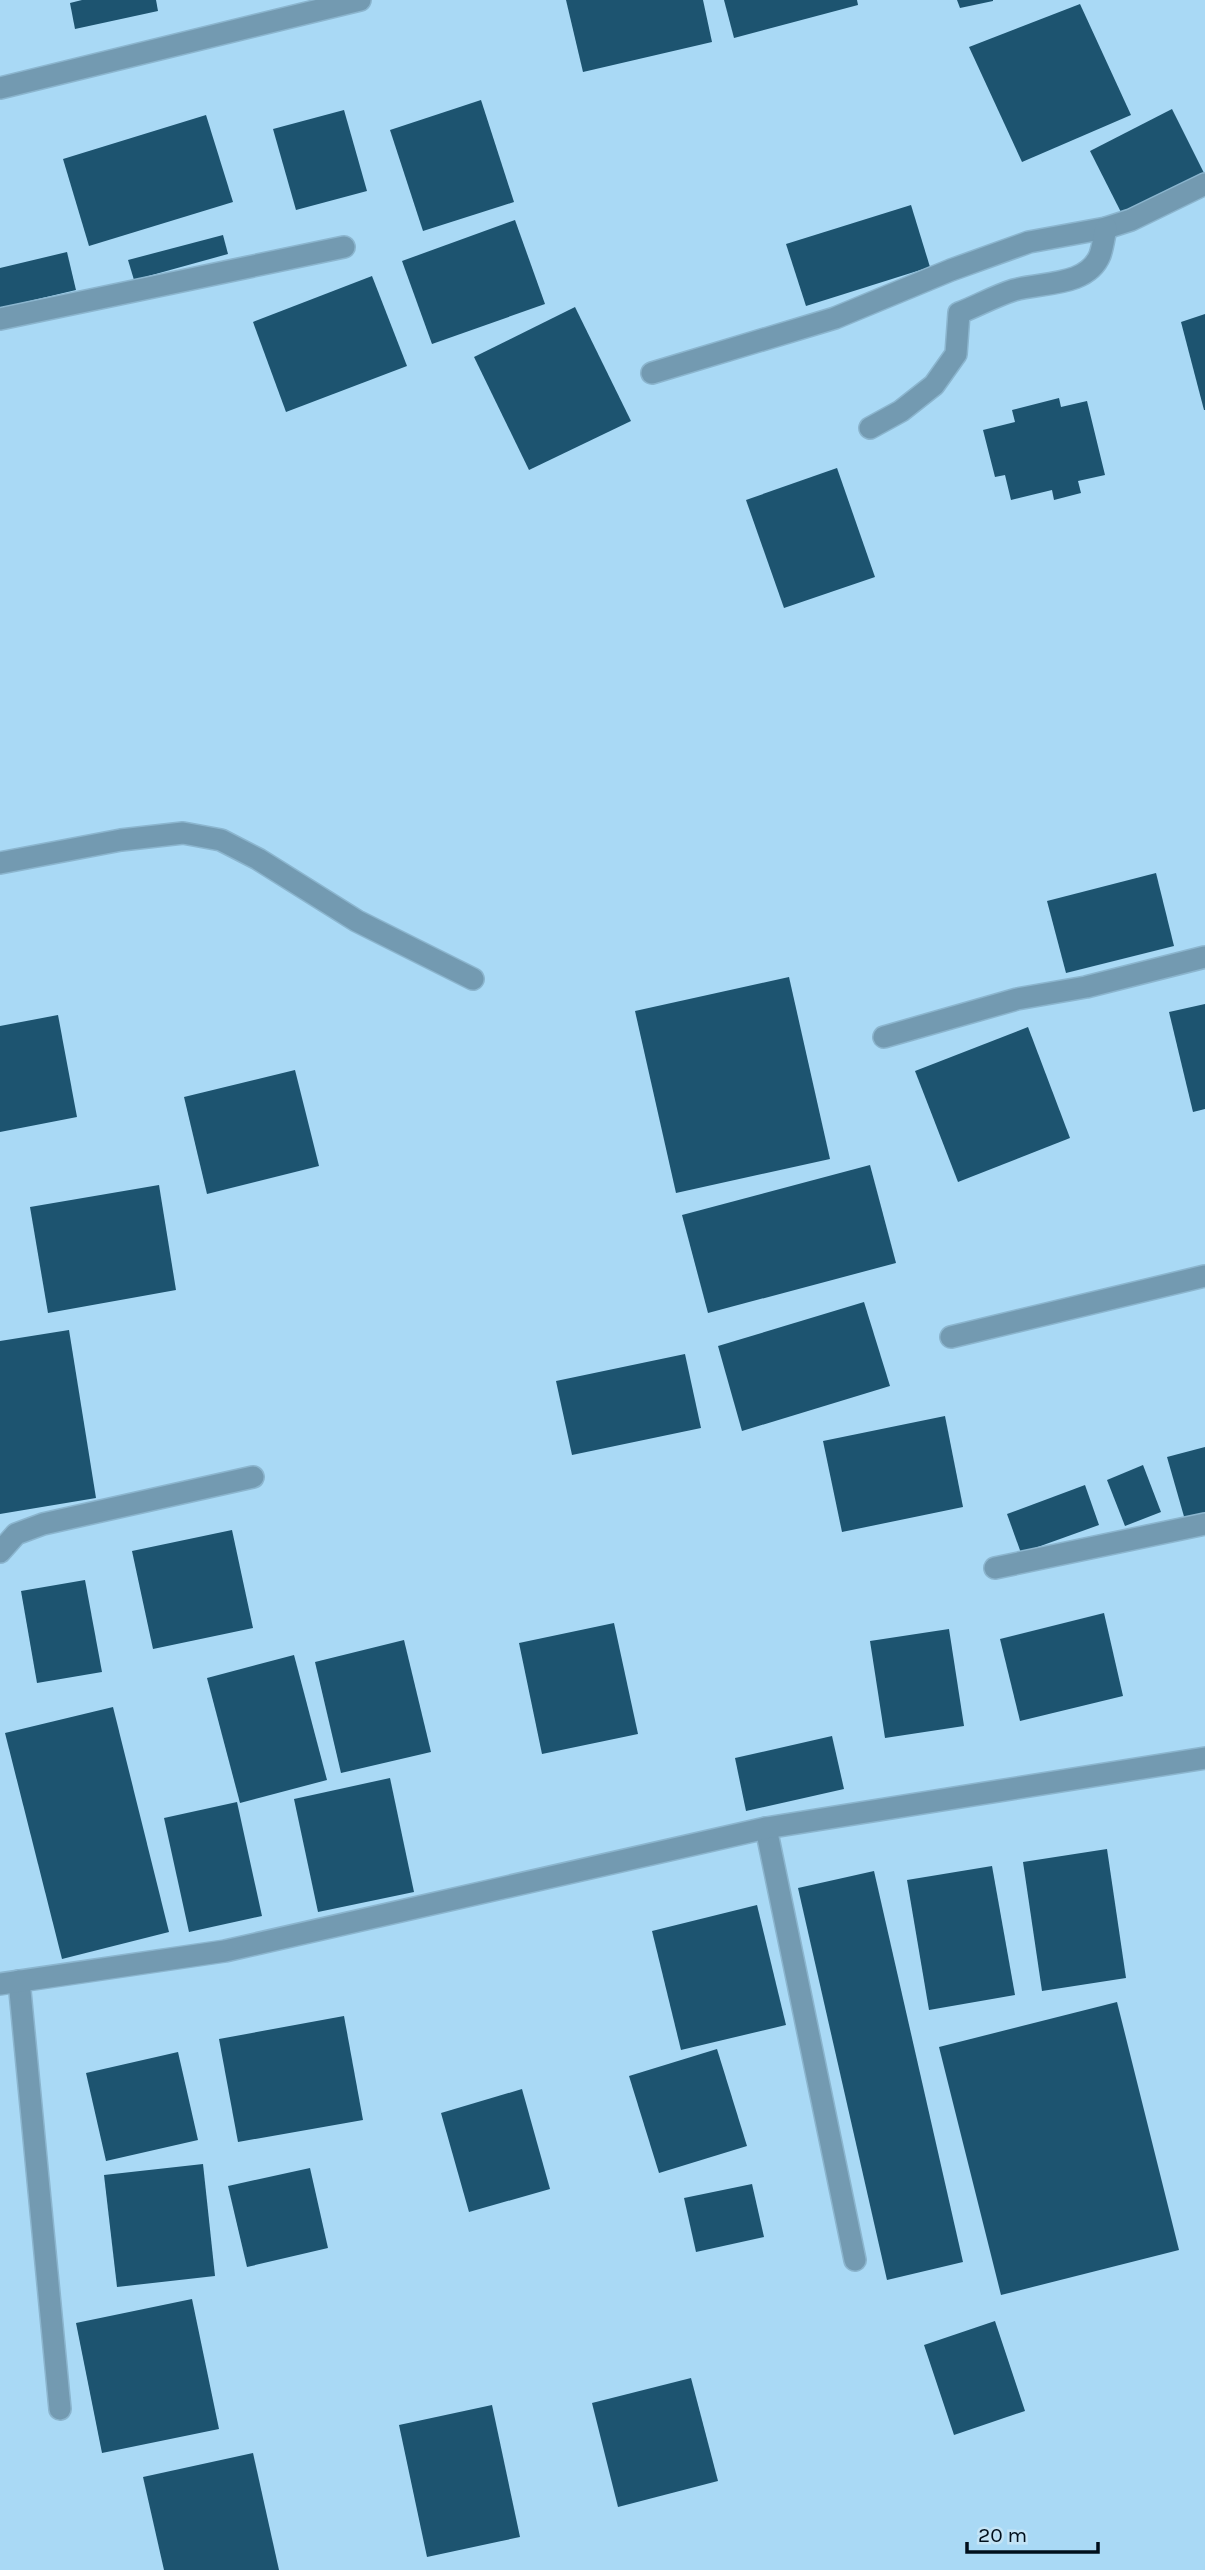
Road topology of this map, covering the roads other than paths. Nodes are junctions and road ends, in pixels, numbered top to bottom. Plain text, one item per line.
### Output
1 (360, 0) edge
2 (0, 88) edge
3 (1205, 184) edge
4 (1106, 228) junction
5 (344, 247) dead end
6 (0, 319) edge
7 (652, 373) dead end
8 (870, 428) dead end
9 (0, 863) edge
10 (1205, 957) edge
11 (473, 979) dead end
12 (884, 1037) dead end
13 (1205, 1276) edge
14 (951, 1337) dead end
15 (253, 1478) dead end
16 (1205, 1524) edge
17 (0, 1552) edge
18 (995, 1568) dead end
19 (1205, 1758) edge
20 (766, 1828) junction
21 (10, 1982) edge
22 (855, 2260) dead end
23 (60, 2409) dead end

1 - 2 street
3 - 4 street
4 - 7 street
4 - 8 street
5 - 6 street
9 - 11 street
10 - 12 street
13 - 14 street
15 - 17 street
16 - 18 street
19 - 20 street
20 - 21 street
20 - 22 street
21 - 23 street

